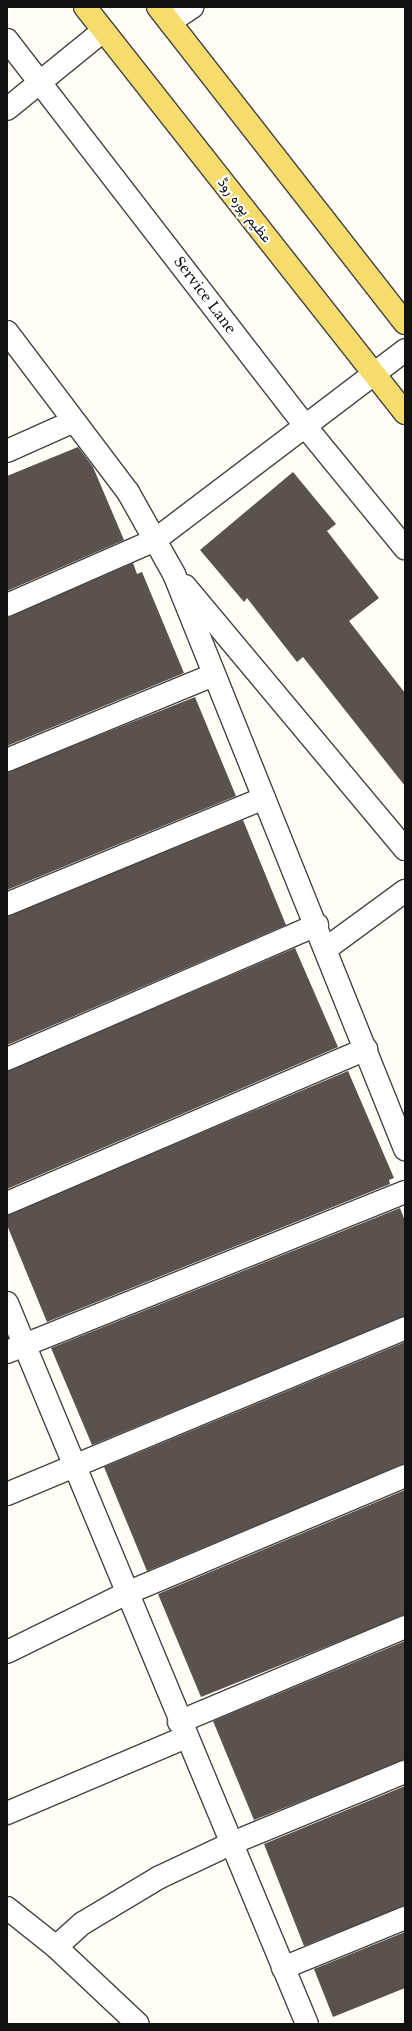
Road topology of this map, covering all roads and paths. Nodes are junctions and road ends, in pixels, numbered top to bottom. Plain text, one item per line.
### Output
1 (85, 7) edge
2 (192, 7) edge
3 (164, 14) edge
4 (103, 31) junction
5 (7, 40) edge
6 (41, 81) junction
7 (7, 108) edge
8 (405, 323) edge
9 (7, 332) edge
10 (405, 350) edge
11 (373, 374) junction
12 (405, 414) edge
13 (74, 421) junction
14 (305, 426) junction
15 (7, 451) edge
16 (155, 540) junction
17 (405, 548) edge
18 (174, 574) junction
19 (7, 604) edge
20 (212, 675) junction
21 (7, 760) edge
22 (264, 798) junction
23 (405, 849) edge
24 (405, 891) edge
25 (7, 904) edge
26 (317, 925) junction
27 (327, 948) junction
28 (366, 1049) junction
29 (7, 1059) edge
30 (405, 1149) edge
31 (405, 1192) edge
32 (7, 1203) edge
33 (7, 1303) edge
34 (405, 1328) edge
35 (16, 1348) edge
36 (74, 1464) junction
37 (405, 1476) edge
38 (7, 1494) edge
39 (127, 1593) junction
40 (405, 1627) edge
41 (7, 1652) edge
42 (183, 1730) junction
43 (405, 1772) edge
44 (7, 1813) edge
45 (230, 1844) junction
46 (7, 1908) edge
47 (405, 1918) edge
48 (56, 1947) junction
49 (283, 1968) junction
50 (138, 2024) edge
51 (307, 2024) edge

1 - 4 main road, عظیم پورہ روڈ
2 - 3 street
3 - 8 main road
4 - 6 street
4 - 11 main road, عظیم پورہ روڈ
5 - 6 street, Service Lane
6 - 7 street
6 - 14 street, Service Lane
9 - 13 street
10 - 11 street
11 - 12 main road, عظیم پورہ روڈ
11 - 14 street
13 - 15 street
13 - 16 street
14 - 16 street
14 - 17 street, Service Lane
16 - 18 street
16 - 19 street
18 - 20 street
18 - 23 street
20 - 21 street
20 - 22 street
22 - 25 street
22 - 26 street
24 - 27 street
26 - 27 street
26 - 29 street
27 - 28 street
28 - 30 street
28 - 32 street
31 - 35 street
33 - 35 street
34 - 36 street
35 - 36 street
36 - 38 street
36 - 39 street
37 - 39 street
39 - 41 street
39 - 42 street
40 - 42 street
42 - 44 street
42 - 45 street
43 - 45 street
45 - 48 street
45 - 49 street
46 - 48 street
47 - 49 street
48 - 50 street
49 - 51 street

